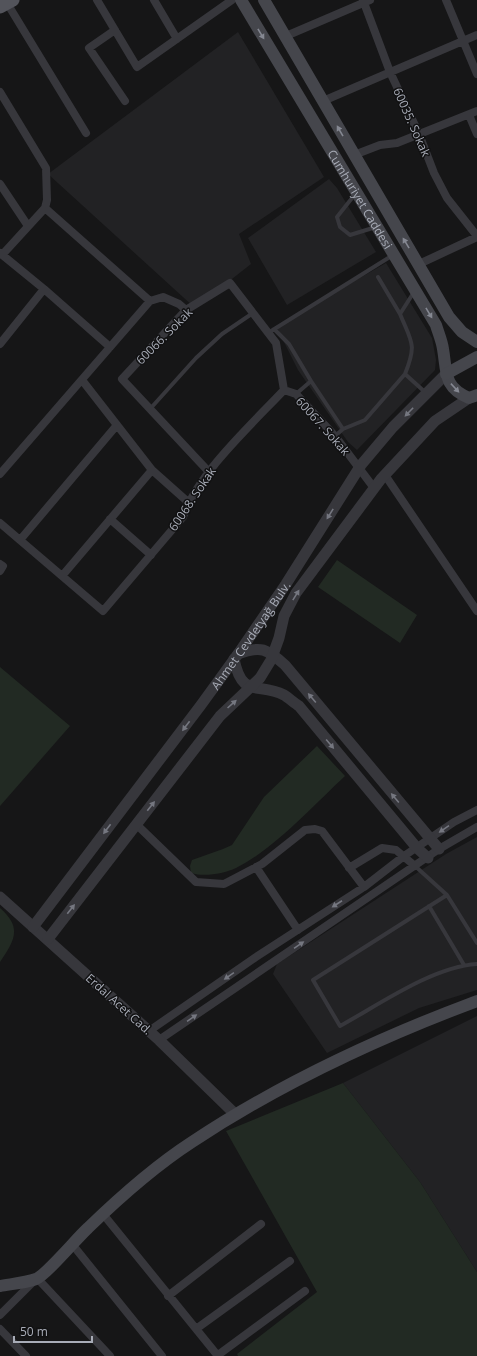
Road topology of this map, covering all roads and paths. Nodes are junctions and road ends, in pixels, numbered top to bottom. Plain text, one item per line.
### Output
1 (97, 0) edge
2 (154, 0) edge
3 (232, 0) edge
4 (241, 0) edge
5 (264, 0) edge
6 (446, 0) edge
7 (365, 1) edge
8 (7, 4) edge
9 (115, 30) junction
10 (477, 35) edge
11 (286, 36) junction
12 (177, 39) junction
13 (463, 41) junction
14 (390, 72) junction
15 (477, 74) edge
16 (0, 92) edge
17 (125, 101) dead end
18 (323, 101) junction
19 (477, 111) edge
20 (469, 114) junction
21 (86, 132) dead end
22 (419, 134) junction
23 (477, 134) edge
24 (354, 155) junction
25 (0, 184) edge
26 (356, 193) junction
27 (45, 208) junction
28 (28, 226) junction
29 (376, 227) junction
30 (477, 237) edge
31 (1, 254) edge
32 (393, 255) junction
33 (419, 264) junction
34 (378, 277) dead end
35 (230, 283) joint
36 (44, 289) junction
37 (415, 290) junction
38 (150, 301) junction
39 (186, 310) junction
40 (253, 313) junction
41 (400, 314) junction
42 (271, 331) junction
43 (477, 342) edge
44 (0, 344) edge
45 (110, 347) junction
46 (477, 357) edge
47 (404, 374) junction
48 (446, 374) junction
49 (82, 380) junction
50 (311, 381) junction
51 (284, 390) junction
52 (296, 394) junction
53 (426, 394) junction
54 (473, 396) edge
55 (150, 409) junction
56 (117, 425) junction
57 (344, 429) junction
58 (335, 436) junction
59 (360, 468) junction
60 (152, 470) junction
61 (209, 472) junction
62 (0, 474) edge
63 (385, 475) junction
64 (374, 488) junction
65 (188, 502) junction
66 (110, 519) junction
67 (0, 523) edge
68 (20, 540) junction
69 (151, 555) junction
70 (0, 564) edge
71 (0, 571) edge
72 (62, 576) junction
73 (477, 611) edge
74 (273, 654) junction
75 (236, 656) junction
76 (251, 688) junction
77 (477, 810) edge
78 (136, 824) junction
79 (477, 827) edge
80 (429, 839) junction
81 (417, 848) junction
82 (439, 849) junction
83 (404, 856) junction
84 (428, 858) junction
85 (415, 866) junction
86 (256, 867) junction
87 (350, 868) junction
88 (364, 887) junction
89 (446, 895) junction
90 (0, 897) edge
91 (429, 906) junction
92 (33, 926) junction
93 (298, 930) junction
94 (48, 939) junction
95 (477, 943) edge
96 (477, 964) edge
97 (464, 965) junction
98 (477, 1001) edge
99 (149, 1031) junction
100 (159, 1040) junction
101 (235, 1114) junction
102 (103, 1214) junction
103 (261, 1224) dead end
104 (72, 1244) junction
105 (290, 1261) dead end
106 (37, 1278) junction
107 (0, 1286) edge
108 (305, 1291) dead end
109 (168, 1296) junction
110 (0, 1315) edge
111 (0, 1329) edge
112 (196, 1330) junction
113 (26, 1356) edge
114 (110, 1356) edge
115 (162, 1356) edge
116 (218, 1356) edge

1 - 9 street
2 - 12 street
3 - 12 street
4 -> 26 main road, Cumhuriyet Caddesi
5 - 11 main road, Cumhuriyet Caddesi
6 - 13 street
7 - 11 street
7 - 14 street, 60035. Sokak
8 - 21 street
9 - 12 street
9 - 17 street
10 - 13 street
11 - 18 main road, Cumhuriyet Caddesi
13 - 14 street
13 - 15 street
14 - 18 street
14 - 22 street, 60035. Sokak
16 - 27 street
24 -> 18 main road, Cumhuriyet Caddesi
19 - 20 street
20 - 22 street
20 - 23 street
22 - 24 street
22 - 30 street, 60035. Sokak
33 -> 24 main road, Cumhuriyet Caddesi
25 - 28 street
26 - 29 main road, Cumhuriyet Caddesi
26 - 29 lane
27 - 28 street
27 - 38 street
28 - 31 street
29 - 32 main road, Cumhuriyet Caddesi
30 - 33 street
31 - 36 street
32 - 37 main road, Cumhuriyet Caddesi
32 - 42 lane
33 - 43 main road, Cumhuriyet Caddesi
34 - 41 lane
35 - 39 street, 60066. Sokak
35 - 40 street, 60067. Sokak
36 - 44 street
36 - 45 street
37 - 41 lane
37 -> 48 main road, Cumhuriyet Caddesi
38 - 39 street
38 - 45 street
39 - 55 street, 60066. Sokak
40 - 42 street, 60067. Sokak
40 - 55 lane
41 - 47 lane
42 - 50 lane
42 - 51 street, 60067. Sokak
45 - 49 street
46 - 48 main road, Ahmet Cevdetyağ Bulv.
47 - 53 lane
47 - 57 lane
48 - 53 street, Ahmet Cevdetyağ Bulv.
48 -> 54 main road, Cumhuriyet Caddesi
49 - 56 street
49 - 62 street
50 - 52 lane
50 - 57 lane
51 - 52 street, 60067. Sokak
51 - 61 street, 60068. Sokak
52 - 58 street, 60067. Sokak
53 -> 59 street, Ahmet Cevdetyağ Bulv.
54 - 63 street, Ahmet Cevdetyağ Bulv.
55 - 61 street
56 - 60 street
56 - 68 street
57 - 58 lane
58 - 59 street, 60067. Sokak
59 - 64 street, 60067. Sokak
59 -> 75 street, Ahmet Cevdetyağ Bulv.
60 - 65 street
60 - 66 street
61 - 65 street, 60068. Sokak
63 - 64 street, Ahmet Cevdetyağ Bulv.
63 - 73 street
74 -> 64 street, Ahmet Cevdetyağ Bulv.
65 - 69 street, 60068. Sokak
66 - 69 street
66 - 72 street
67 - 68 street
68 - 72 street
69 - 72 street, 60068. Sokak
70 - 71 street
74 - 75 street
74 - 76 street, Ahmet Cevdetyağ Bulv.
80 -> 74 street
75 - 76 street
75 -> 92 street, Ahmet Cevdetyağ Bulv.
78 -> 76 street, Ahmet Cevdetyağ Bulv.
76 -> 81 street
77 -> 80 street
78 - 86 street
94 -> 78 street, Ahmet Cevdetyağ Bulv.
79 - 82 street
80 - 81 street
80 - 82 street
81 - 83 street
81 - 84 street
82 - 84 street
83 - 85 street
83 - 87 street
83 - 88 street
84 - 85 street
85 - 89 lane
100 -> 85 street
86 - 87 street
86 - 93 street
87 - 88 street
88 -> 93 street
89 - 91 lane
89 - 95 lane
90 - 92 street, Erdal Acet Cad.
91 - 97 lane
91 - 97 lane
92 - 94 street, Erdal Acet Cad.
93 -> 99 street
94 - 99 street, Erdal Acet Cad.
96 - 97 lane
98 - 101 main road
99 - 100 street, Erdal Acet Cad.
100 - 101 street, Erdal Acet Cad.
101 - 102 main road
102 - 104 main road
102 - 109 street
103 - 109 street
104 - 106 main road
104 - 115 street
105 - 112 street
106 - 107 main road
106 - 110 street
106 - 114 street
108 - 116 street
109 - 112 street
111 - 113 street
112 - 116 street

